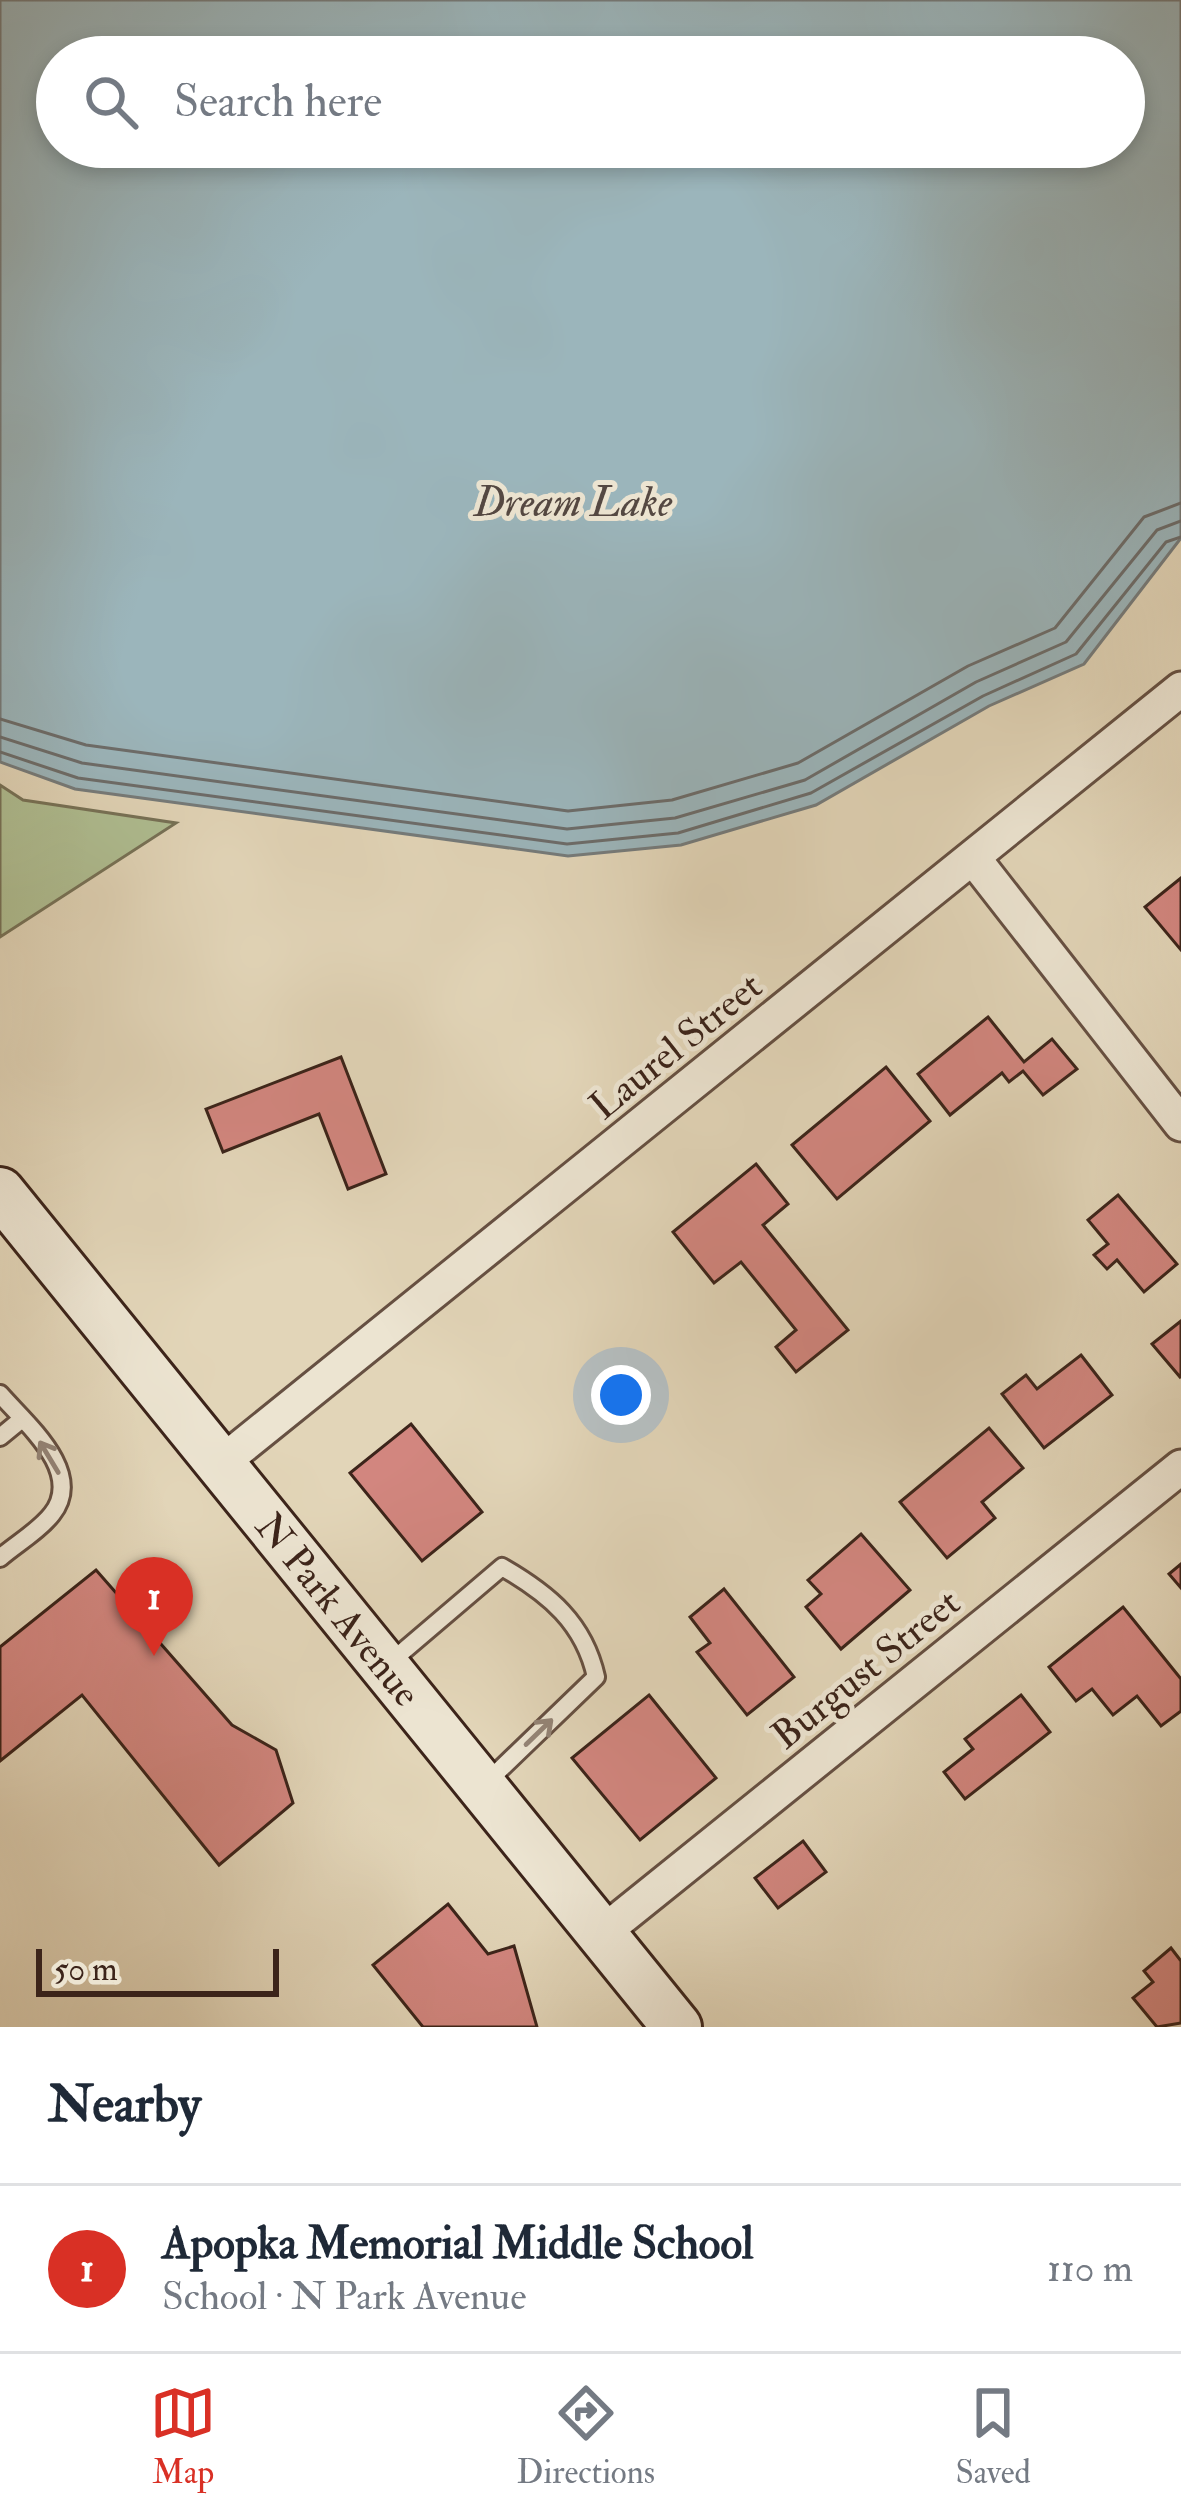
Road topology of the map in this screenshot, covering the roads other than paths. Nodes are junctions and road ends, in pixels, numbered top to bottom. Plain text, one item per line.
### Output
1 (1181, 688) edge
2 (974, 859) junction
3 (1181, 1124) edge
4 (0, 1192) edge
5 (0, 1394) edge
6 (22, 1419) junction
7 (0, 1437) edge
8 (220, 1464) junction
9 (1181, 1467) edge
10 (0, 1558) edge
11 (387, 1666) junction
12 (482, 1787) junction
13 (601, 1934) junction
14 (677, 2027) edge

1 - 2 street, Laurel Street
2 - 3 street
2 - 8 street, Laurel Street
4 - 8 main road, N Park Avenue
5 - 6 lane
6 - 7 lane
10 -> 6 lane
8 - 11 main road, N Park Avenue
9 - 13 street, Burgust Street
11 - 12 main road, N Park Avenue
12 -> 11 lane
12 - 13 main road, N Park Avenue
13 - 14 main road, N Park Avenue

